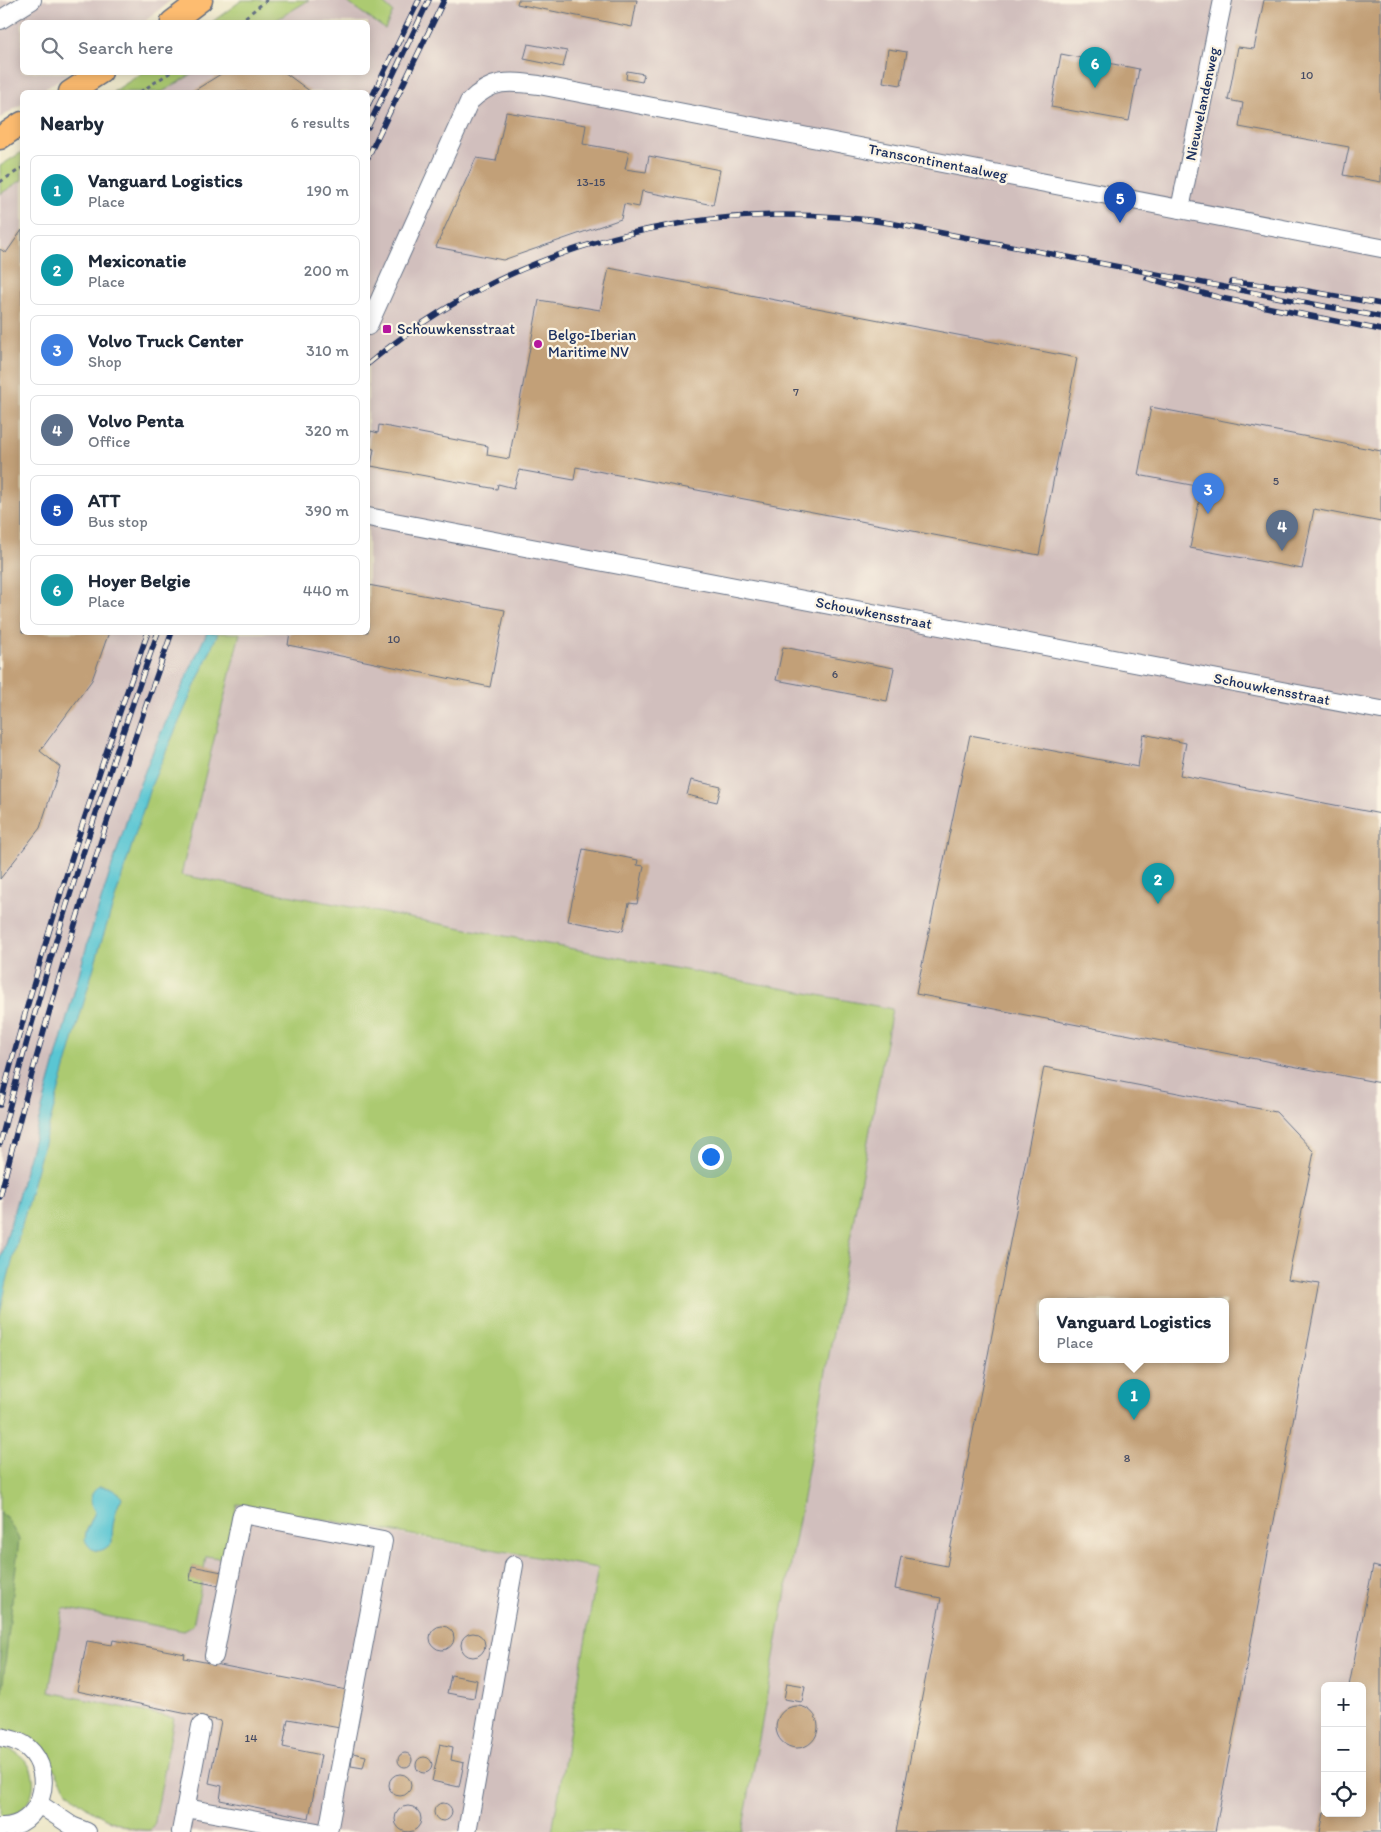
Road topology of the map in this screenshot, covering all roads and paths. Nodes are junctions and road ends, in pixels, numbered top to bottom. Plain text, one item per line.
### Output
1 (32, 0) edge
2 (201, 0) edge
3 (267, 0) edge
4 (1223, 0) edge
5 (0, 20) edge
6 (175, 20) edge
7 (242, 20) edge
8 (96, 75) edge
9 (166, 75) edge
10 (73, 90) edge
11 (143, 90) edge
12 (20, 124) edge
13 (0, 138) edge
14 (20, 169) edge
15 (0, 182) edge
16 (1180, 209) junction
17 (1381, 248) edge
18 (370, 322) edge
19 (370, 517) edge
20 (1381, 710) edge
21 (514, 1565) dead end
22 (214, 1656) dead end
23 (201, 1726) dead end
24 (0, 1737) edge
25 (39, 1804) junction
26 (186, 1808) junction
27 (0, 1827) edge
28 (87, 1832) edge
29 (182, 1832) edge
30 (317, 1832) edge
31 (328, 1832) edge
32 (467, 1832) edge

1 - 5 street
2 - 6 main road
3 - 7 path
4 - 16 street, Nieuwelandenweg
8 - 10 main road
9 - 11 path
12 - 13 main road
14 - 15 path
16 - 17 street, Transcontinentaalweg
16 - 18 street, Transcontinentaalweg
19 - 20 street, Schouwkensstraat
21 - 32 street
22 - 31 street
23 - 26 street
24 - 25 street
25 - 27 street
25 - 28 street
26 - 29 street
26 - 30 street

